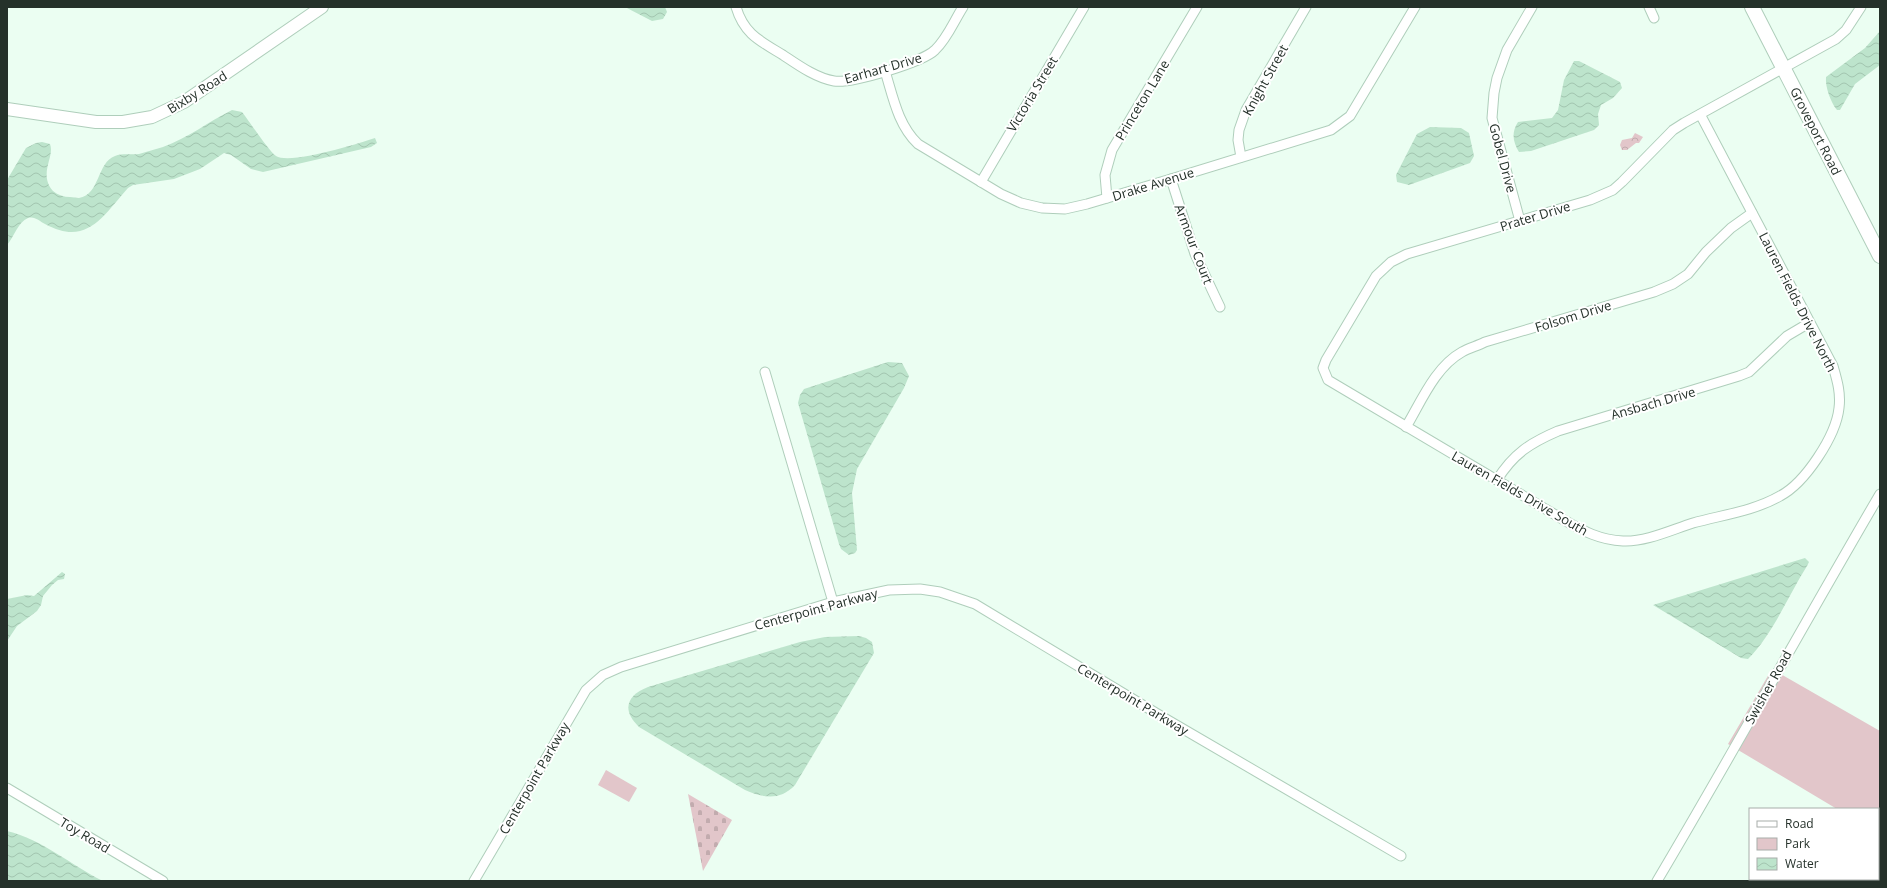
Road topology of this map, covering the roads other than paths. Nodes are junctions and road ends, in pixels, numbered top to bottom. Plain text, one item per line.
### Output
1 (322, 7) edge
2 (736, 7) edge
3 (963, 7) edge
4 (1084, 7) edge
5 (1197, 7) edge
6 (1306, 7) edge
7 (1415, 7) edge
8 (1532, 7) edge
9 (1649, 7) edge
10 (1752, 7) edge
11 (1861, 7) edge
12 (1654, 18) dead end
13 (1783, 67) junction
14 (885, 71) junction
15 (7, 109) edge
16 (1700, 114) junction
17 (1241, 157) junction
18 (1171, 180) junction
19 (981, 182) junction
20 (1107, 198) junction
21 (1752, 212) junction
22 (1520, 221) junction
23 (1880, 256) edge
24 (1220, 307) dead end
25 (1809, 323) junction
26 (765, 372) dead end
27 (1331, 383) joint
28 (1406, 427) junction
29 (1497, 480) junction
30 (1790, 490) joint
31 (1880, 494) edge
32 (833, 602) junction
33 (7, 788) edge
34 (1401, 856) dead end
35 (163, 881) edge
36 (474, 881) edge
37 (1658, 881) edge

1 - 15 street, Bixby Road
2 - 14 street, Earhart Drive
3 - 14 street, Earhart Drive
4 - 19 street, Victoria Street
5 - 20 street, Princeton Lane
6 - 17 street, Knight Street
7 - 17 street, Drake Avenue
8 - 22 street, Gobel Drive
9 - 12 street
10 - 13 main road, Groveport Road
11 - 13 street, Prater Drive
13 - 16 street, Prater Drive
13 - 23 main road, Groveport Road
14 - 19 street, Drake Avenue
16 - 21 street, Lauren Fields Drive North
16 - 22 street, Prater Drive
17 - 18 street, Drake Avenue
18 - 20 street, Drake Avenue
18 - 24 street, Armour Court
19 - 20 street, Drake Avenue
21 - 25 street, Lauren Fields Drive North
21 - 28 street, Folsom Drive
22 - 27 street, Prater Drive
25 - 29 street, Ansbach Drive
25 - 30 street, Lauren Fields Drive North
26 - 32 street
27 - 28 street, Lauren Fields Drive South
28 - 29 street, Lauren Fields Drive South
29 - 30 street, Lauren Fields Drive South
31 - 37 street, Swisher Road
32 - 34 street, Centerpoint Parkway
32 - 36 street, Centerpoint Parkway
33 - 35 street, Toy Road

